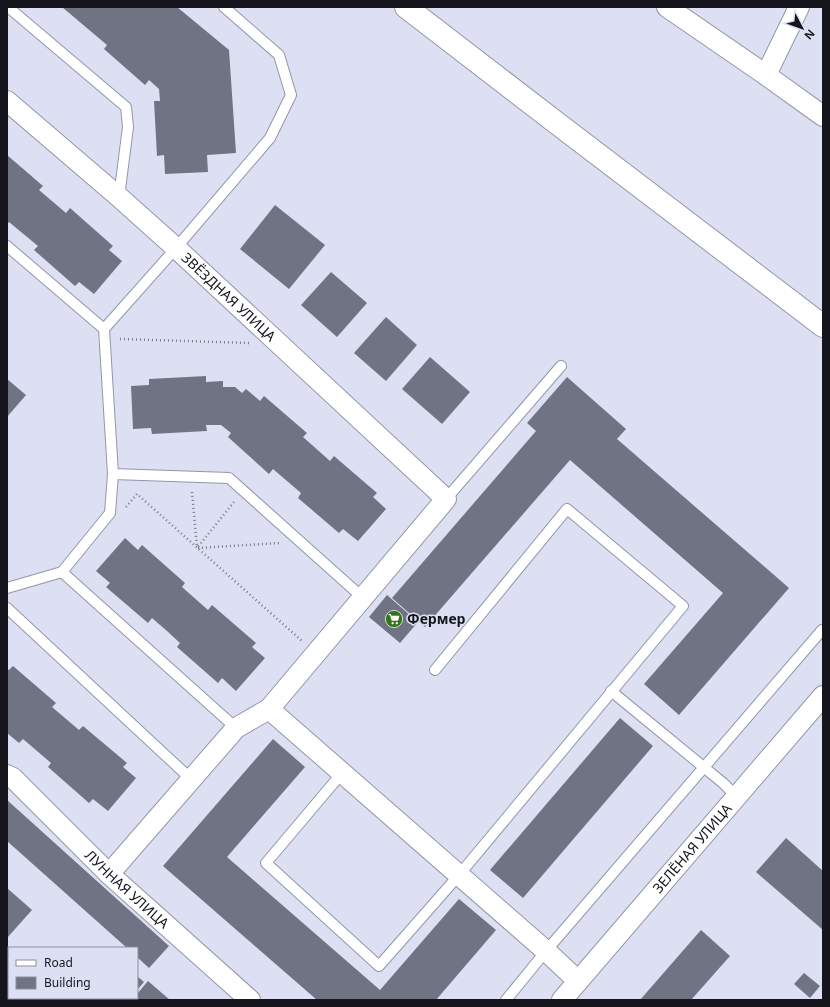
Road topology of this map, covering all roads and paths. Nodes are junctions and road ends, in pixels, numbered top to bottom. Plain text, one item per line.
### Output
1 (8, 7) edge
2 (224, 7) edge
3 (406, 7) edge
4 (667, 7) edge
5 (799, 7) edge
6 (766, 75) junction
7 (7, 101) edge
8 (823, 116) edge
9 (119, 197) junction
10 (7, 246) edge
11 (176, 248) junction
12 (823, 326) edge
13 (104, 328) junction
14 (120, 333) dead end
15 (279, 344) junction
16 (561, 366) dead end
17 (112, 474) junction
18 (190, 477) junction
19 (243, 491) junction
20 (446, 499) junction
21 (122, 512) dead end
22 (300, 542) junction
23 (197, 548) junction
24 (62, 572) junction
25 (7, 588) edge
26 (362, 597) junction
27 (7, 608) edge
28 (823, 631) edge
29 (316, 653) junction
30 (435, 670) dead end
31 (611, 691) junction
32 (823, 696) edge
33 (269, 709) junction
34 (236, 728) junction
35 (704, 767) junction
36 (342, 773) junction
37 (7, 775) edge
38 (192, 780) junction
39 (736, 797) junction
40 (109, 874) junction
41 (459, 875) junction
42 (546, 951) junction
43 (578, 981) junction
44 (250, 1000) edge
45 (506, 1000) edge
46 (562, 1000) edge

1 - 9 lane
2 - 11 lane
3 - 12 main road
4 - 6 street
5 - 6 street
6 - 8 street
7 - 9 street, ЗВЁЗДНАЯ УЛИЦА
9 - 11 street, ЗВЁЗДНАЯ УЛИЦА
10 - 13 lane
11 - 13 lane
11 - 15 street, ЗВЁЗДНАЯ УЛИЦА
13 - 17 lane
14 - 15 path
15 - 20 street, ЗВЁЗДНАЯ УЛИЦА
16 - 20 lane
17 - 18 lane
17 - 24 lane
18 - 19 lane
18 - 23 path
19 - 22 lane
19 - 23 path
20 - 26 street
21 - 23 path
22 - 23 path
22 - 26 lane
23 - 29 path
24 - 25 lane
24 - 34 lane
26 - 29 street
27 - 38 lane
28 - 35 lane
29 - 33 street
30 - 31 lane
31 - 35 lane
31 - 41 lane
32 - 39 street, ЗЕЛЁНАЯ УЛИЦА
33 - 34 street
33 - 36 street
34 - 38 street
35 - 39 lane
35 - 42 lane
36 - 41 street
36 - 41 lane
37 - 40 street, ЛУННАЯ УЛИЦА
38 - 40 street
39 - 43 street, ЗЕЛЁНАЯ УЛИЦА
40 - 44 street, ЛУННАЯ УЛИЦА
41 - 42 street
42 - 43 street
42 - 45 lane
43 - 46 street, ЗЕЛЁНАЯ УЛИЦА

